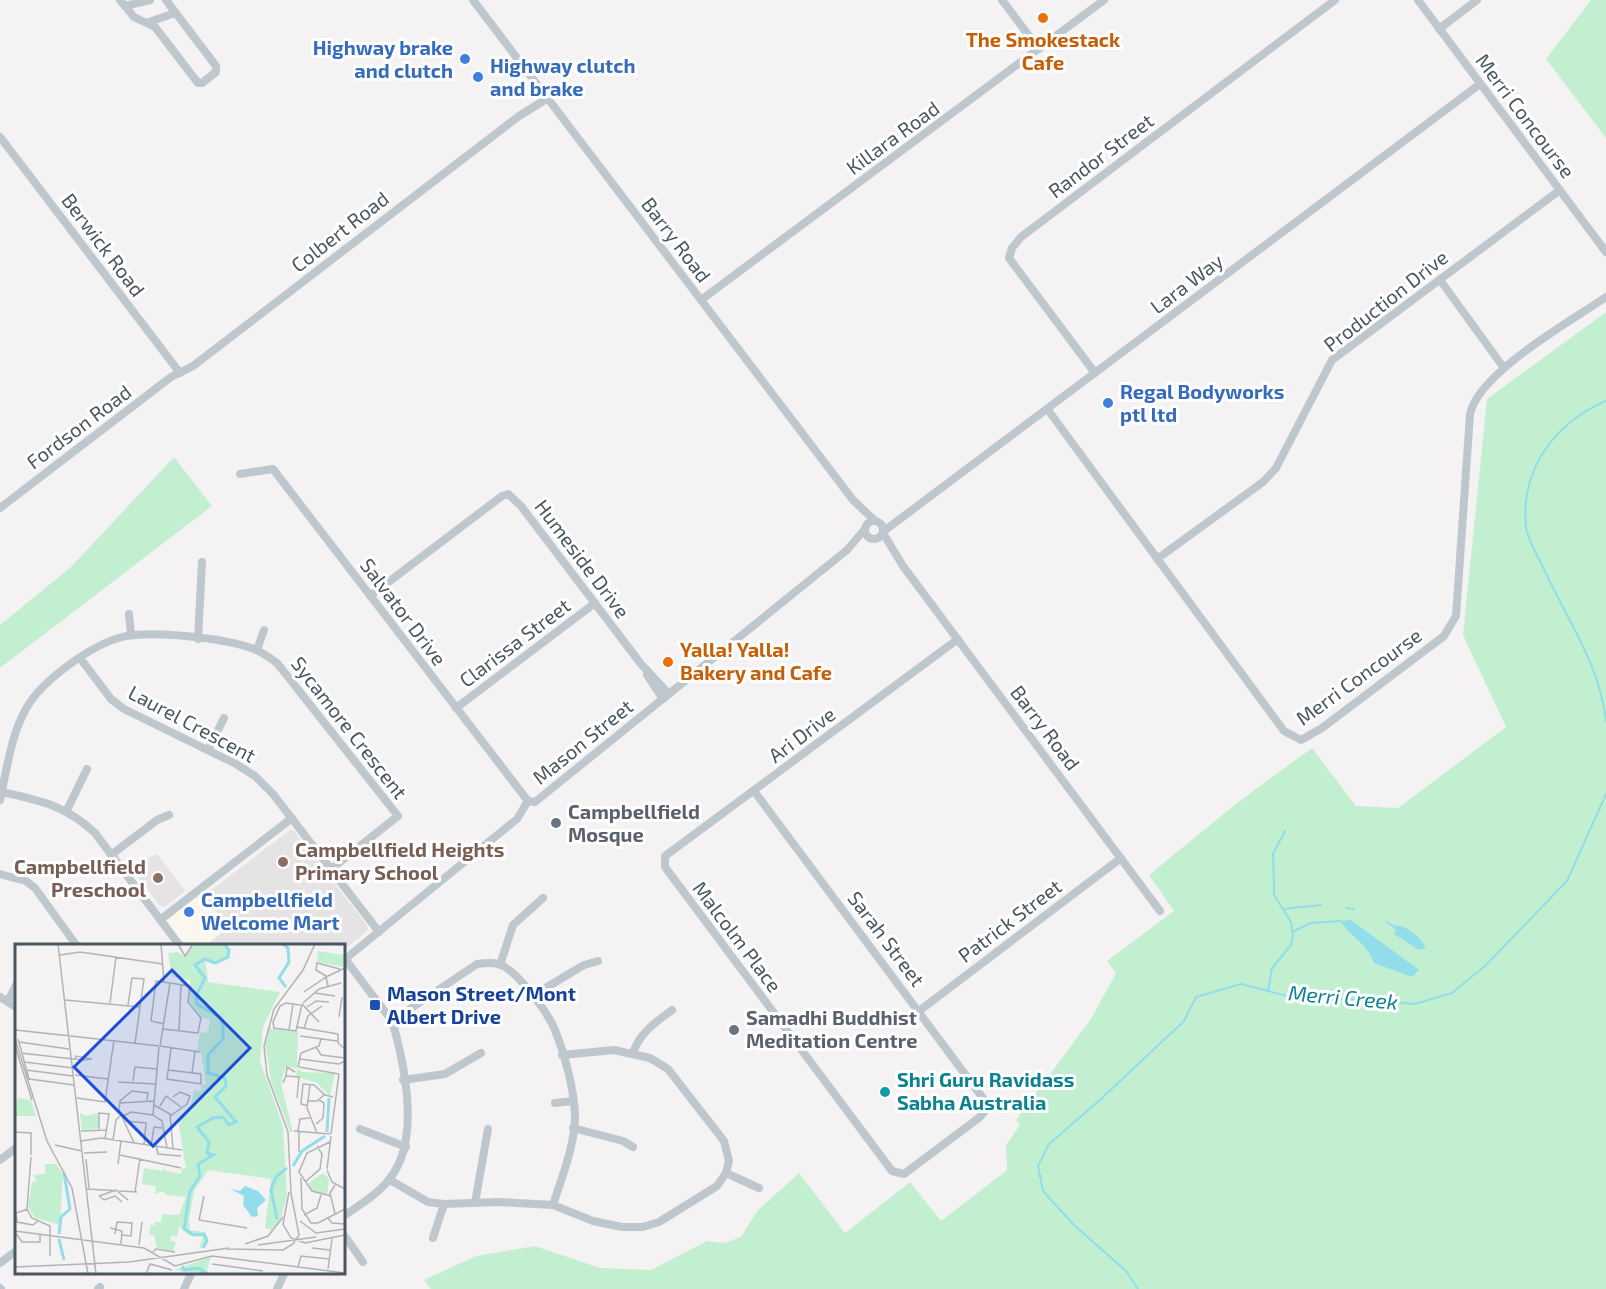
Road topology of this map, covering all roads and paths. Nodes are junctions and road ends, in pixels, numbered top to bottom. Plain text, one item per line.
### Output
1 (150, 0) edge
2 (166, 0) edge
3 (473, 0) edge
4 (1002, 0) edge
5 (1104, 0) edge
6 (1335, 0) edge
7 (1418, 0) edge
8 (1476, 0) edge
9 (123, 3) edge
10 (175, 13) junction
11 (149, 22) junction
12 (1439, 28) junction
13 (1039, 49) junction
14 (1480, 84) junction
15 (546, 95) junction
16 (0, 137) edge
17 (1560, 190) junction
18 (1606, 252) edge
19 (1440, 280) junction
20 (1606, 297) edge
21 (702, 300) junction
22 (1504, 368) junction
23 (180, 373) junction
24 (1095, 373) junction
25 (1048, 410) junction
26 (240, 474) dead end
27 (853, 500) junction
28 (0, 508) edge
29 (913, 509) junction
30 (876, 521) junction
31 (865, 528) junction
32 (883, 532) junction
33 (873, 539) junction
34 (847, 549) junction
35 (1157, 559) junction
36 (202, 561) dead end
37 (903, 566) junction
38 (370, 596) junction
39 (595, 603) junction
40 (129, 614) dead end
41 (264, 630) dead end
42 (131, 635) junction
43 (198, 639) junction
44 (958, 639) junction
45 (256, 650) junction
46 (80, 658) junction
47 (666, 697) junction
48 (456, 708) junction
49 (224, 718) dead end
50 (208, 750) junction
51 (87, 769) dead end
52 (3, 771) edge
53 (754, 791) junction
54 (1, 796) edge
55 (528, 801) junction
56 (67, 810) junction
57 (169, 815) dead end
58 (292, 818) junction
59 (111, 855) junction
60 (665, 856) joint
61 (1121, 858) junction
62 (331, 870) junction
63 (0, 874) edge
64 (543, 898) dead end
65 (1160, 911) dead end
66 (160, 920) junction
67 (379, 932) junction
68 (76, 944) edge
69 (179, 944) edge
70 (345, 959) edge
71 (345, 961) edge
72 (598, 961) dead end
73 (500, 964) junction
74 (15, 987) edge
75 (532, 996) junction
76 (4, 999) edge
77 (672, 1010) dead end
78 (919, 1011) junction
79 (392, 1021) junction
80 (481, 1053) dead end
81 (633, 1053) junction
82 (562, 1055) junction
83 (403, 1080) junction
84 (573, 1101) junction
85 (555, 1103) dead end
86 (986, 1110) joint
87 (573, 1128) junction
88 (360, 1129) dead end
89 (488, 1129) dead end
90 (406, 1147) junction
91 (633, 1147) dead end
92 (726, 1173) junction
93 (390, 1180) junction
94 (759, 1188) dead end
95 (475, 1203) junction
96 (444, 1204) junction
97 (553, 1205) junction
98 (345, 1215) edge
99 (345, 1236) edge
100 (433, 1238) dead end
101 (15, 1252) edge
102 (363, 1262) dead end
103 (0, 1263) edge
104 (191, 1274) edge
105 (284, 1274) edge
106 (184, 1289) edge
107 (277, 1289) edge

1 - 9 street
2 - 10 street
3 - 15 street, Barry Road
4 - 13 street
5 - 13 street, Killara Road
6 - 24 street, Randor Street
7 - 12 street, Merri Concourse
8 - 12 street
9 - 11 street
10 - 11 street
10 - 11 street
12 - 14 street, Merri Concourse
13 - 21 street, Killara Road
14 - 17 street, Merri Concourse
14 - 24 street, Lara Way
15 - 21 street, Barry Road
15 - 23 street, Colbert Road
16 - 23 street, Berwick Road
17 - 18 street, Merri Concourse
17 - 19 street, Production Drive
19 - 22 street
19 - 35 street, Production Drive
20 - 22 street, Merri Concourse
21 - 27 street, Barry Road
22 - 35 street, Merri Concourse
23 - 28 street, Fordson Road
24 - 25 street, Lara Way
25 - 29 street, Lara Way
25 - 35 street, Merri Concourse
26 - 38 street, Salvator Drive
27 - 30 street, Barry Road
27 - 31 street, Barry Road
29 - 30 street
29 - 32 street
30 - 31 street, Mason Street
30 - 32 street, Barry Road
31 - 33 street, Barry Road
31 - 34 street, Mason Street
32 - 33 street, Mason Street
32 - 37 street, Barry Road
33 - 34 street, Mason Street
33 - 37 street, Barry Road
34 - 47 street, Mason Street
36 - 43 street
37 - 44 street, Barry Road
38 - 39 street, Humeside Drive
38 - 48 street, Salvator Drive
39 - 47 street, Humeside Drive
39 - 48 street, Clarissa Street
40 - 42 street
41 - 45 street
42 - 43 street, Sycamore Crescent
42 - 46 street, Sycamore Crescent
43 - 45 street, Sycamore Crescent
44 - 53 street, Ari Drive
44 - 61 street, Barry Road
45 - 62 street, Sycamore Crescent
46 - 50 street, Laurel Crescent
46 - 52 street, Sycamore Crescent
47 - 55 street, Mason Street
48 - 55 street, Salvator Drive
49 - 50 street
50 - 58 street, Laurel Crescent
51 - 56 street
52 - 54 street, Sycamore Crescent
53 - 60 street, Ari Drive
53 - 78 street, Sarah Street
54 - 56 street
55 - 67 street, Mason Street
56 - 59 street
57 - 59 street
58 - 62 street, Laurel Crescent
58 - 66 street
59 - 66 street
60 - 86 street, Malcolm Place
61 - 65 street, Barry Road
61 - 78 street, Patrick Street
62 - 67 street, Laurel Crescent
63 - 68 street
64 - 73 street
66 - 69 street
67 - 70 street, Mason Street
71 - 79 street
72 - 75 street
73 - 75 street
73 - 79 street
74 - 76 street
75 - 82 street
77 - 81 street
78 - 86 street, Sarah Street
79 - 83 street
80 - 83 street
81 - 82 street
81 - 92 street
82 - 84 street
83 - 90 street
84 - 85 street
84 - 87 street
87 - 91 street
87 - 97 street
88 - 90 street
89 - 95 street
90 - 93 street
92 - 94 street
92 - 97 street
93 - 96 street
93 - 98 street
95 - 96 street
95 - 97 street
96 - 100 street
99 - 102 street
101 - 103 street
104 - 106 street
105 - 107 street

